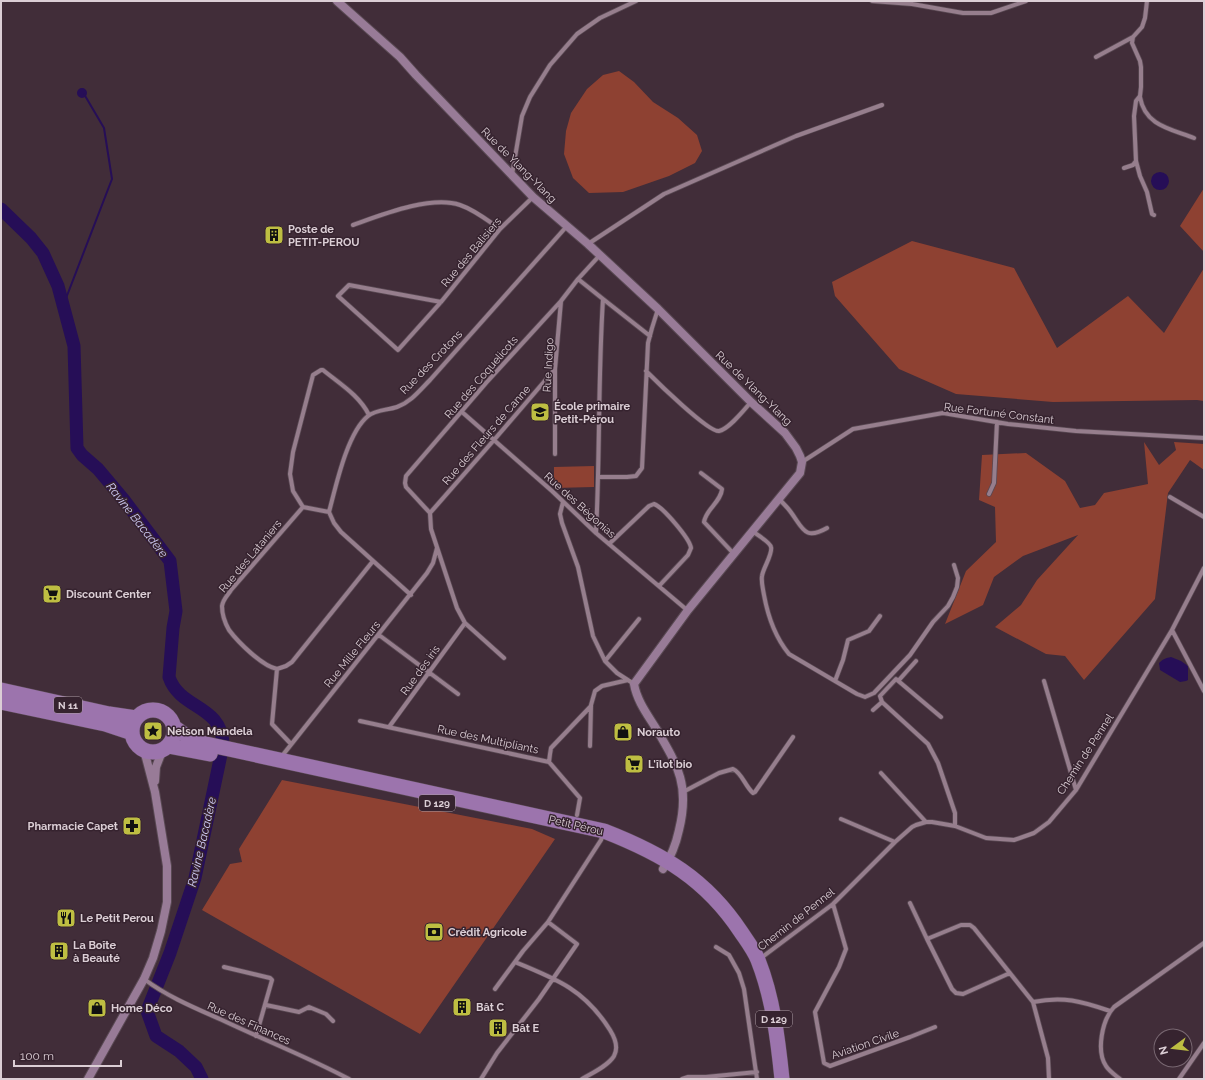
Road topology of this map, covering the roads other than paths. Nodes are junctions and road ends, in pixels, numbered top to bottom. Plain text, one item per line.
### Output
1 (337, 1) edge
2 (636, 1) edge
3 (872, 1) edge
4 (1026, 1) edge
5 (1147, 1) edge
6 (1133, 37) junction
7 (1096, 57) dead end
8 (1140, 96) junction
9 (882, 105) dead end
10 (1194, 138) dead end
11 (1136, 162) junction
12 (1124, 168) dead end
13 (512, 176) junction
14 (533, 197) junction
15 (1154, 215) dead end
16 (353, 225) dead end
17 (567, 226) junction
18 (500, 229) junction
19 (588, 244) junction
20 (600, 255) junction
21 (578, 279) junction
22 (603, 299) junction
23 (561, 301) junction
24 (441, 302) junction
25 (658, 309) junction
26 (650, 336) junction
27 (555, 369) junction
28 (646, 371) junction
29 (751, 402) junction
30 (462, 412) junction
31 (369, 415) junction
32 (997, 422) junction
33 (1204, 438) edge
34 (494, 440) junction
35 (555, 454) dead end
36 (802, 462) junction
37 (701, 473) dead end
38 (599, 477) junction
39 (989, 494) dead end
40 (1170, 497) dead end
41 (779, 499) junction
42 (564, 502) junction
43 (304, 507) junction
44 (329, 512) junction
45 (430, 513) junction
46 (1204, 517) edge
47 (827, 528) dead end
48 (752, 531) junction
49 (596, 533) junction
50 (609, 544) junction
51 (437, 548) junction
52 (734, 554) junction
53 (373, 560) junction
54 (954, 565) dead end
55 (1204, 568) edge
56 (659, 586) junction
57 (411, 595) junction
58 (688, 610) junction
59 (880, 616) dead end
60 (639, 619) dead end
61 (465, 623) junction
62 (1172, 630) junction
63 (379, 635) junction
64 (504, 658) dead end
65 (605, 661) junction
66 (916, 661) dead end
67 (277, 669) junction
68 (429, 673) junction
69 (899, 680) junction
70 (835, 681) junction
71 (1044, 681) dead end
72 (631, 682) junction
73 (1, 690) edge
74 (1204, 691) edge
75 (458, 694) dead end
76 (1, 702) edge
77 (882, 702) junction
78 (591, 705) junction
79 (873, 710) dead end
80 (941, 717) dead end
81 (136, 718) junction
82 (360, 721) dead end
83 (174, 727) junction
84 (389, 728) junction
85 (132, 733) junction
86 (793, 737) dead end
87 (291, 744) junction
88 (590, 746) dead end
89 (165, 748) junction
90 (144, 750) junction
91 (221, 752) junction
92 (278, 762) junction
93 (550, 762) junction
94 (881, 772) dead end
95 (1076, 790) junction
96 (155, 792) junction
97 (683, 792) junction
98 (577, 815) dead end
99 (841, 819) dead end
100 (926, 822) junction
101 (955, 826) junction
102 (603, 836) junction
103 (895, 842) junction
104 (666, 865) junction
105 (910, 903) dead end
106 (833, 904) junction
107 (548, 922) junction
108 (927, 939) junction
109 (1204, 943) edge
110 (716, 947) dead end
111 (515, 962) junction
112 (756, 962) junction
113 (224, 967) dead end
114 (1010, 973) junction
115 (554, 977) junction
116 (144, 979) junction
117 (495, 989) dead end
118 (1033, 1002) junction
119 (266, 1005) junction
120 (1110, 1011) junction
121 (333, 1021) dead end
122 (935, 1027) dead end
123 (256, 1036) junction
124 (1204, 1043) edge
125 (757, 1072) junction
126 (88, 1079) edge
127 (349, 1079) edge
128 (481, 1079) edge
129 (582, 1079) edge
130 (682, 1079) edge
131 (757, 1079) edge
132 (774, 1079) edge
133 (782, 1079) edge
134 (1049, 1079) edge
135 (1120, 1079) edge
136 (1179, 1079) edge

1 - 13 street, Rue de Ylang-Ylang
2 - 13 street
3 - 4 street
5 - 6 street
6 - 7 street
6 - 8 street
8 - 10 street
8 - 11 street
9 - 19 street
11 - 12 street
11 - 15 street
13 - 14 street, Rue de Ylang-Ylang
14 - 17 street, Rue de Ylang-Ylang
14 - 18 street, Rue des Balisiers
16 - 18 street
17 - 19 street, Rue de Ylang-Ylang
17 - 31 street, Rue des Crotons
18 - 24 street, Rue des Balisiers
19 - 20 street, Rue de Ylang-Ylang
20 - 21 street, Rue des Coquelicots
20 - 25 street, Rue de Ylang-Ylang
21 - 22 street
21 - 23 street, Rue des Coquelicots
22 - 26 street
22 - 38 street
23 - 27 street, Rue Indigo
23 - 30 street, Rue des Coquelicots
24 - 24 street, Rue des Balisiers
25 - 26 street
25 - 29 street, Rue de Ylang-Ylang
26 - 28 street
27 - 34 street, Rue des Fleurs de Canne
27 - 35 street, Rue Indigo
28 - 29 street
28 - 38 street
29 - 36 street, Rue de Ylang-Ylang
30 - 34 street, Rue des Bégonias
30 - 45 street, Rue des Coquelicots
31 - 43 street
31 - 44 street
32 - 33 street, Rue Fortuné Constant
32 - 36 street, Rue Fortuné Constant
32 - 39 street
34 - 42 street, Rue des Bégonias
34 - 45 street, Rue des Fleurs de Canne
36 - 41 street
37 - 52 street
38 - 49 street
40 - 46 street
41 - 47 street
41 - 48 street
42 - 49 street, Rue des Bégonias
42 - 65 street
43 - 44 street
43 - 67 street, Rue des Lataniers
44 - 53 street
45 - 51 street
48 - 52 street
48 - 70 street
49 - 50 street, Rue des Bégonias
50 - 56 street, Rue des Bégonias
50 - 56 street
51 - 57 street, Rue Mille Fleurs
51 - 61 street
52 - 58 street
53 - 57 street
53 - 67 street
54 - 70 street
55 - 62 street, Chemin de Pennel
56 - 58 street, Rue des Bégonias
57 - 63 street, Rue Mille Fleurs
58 - 72 street
59 - 70 street
60 - 65 street
61 - 64 street
61 - 68 street, Rue des iris
62 - 74 street
62 - 95 street, Chemin de Pennel
63 - 68 street
63 - 87 street, Rue Mille Fleurs
65 - 72 street
66 - 69 street
67 - 87 street
68 - 75 street
68 - 84 street, Rue des iris
69 - 77 street
69 - 80 street
71 - 95 street
72 - 78 street
72 - 97 street
73 - 81 highway, N 11
76 - 85 highway, N 11
77 - 79 street
77 - 101 street
78 - 88 street
78 - 93 street
81 - 83 highway, D 129
81 - 85 highway
82 - 84 street, Rue des Multipliants
83 - 89 highway
83 - 91 highway, Petit Pérou / D 129
84 - 93 street, Rue des Multipliants
85 - 90 highway
86 - 97 street
87 - 92 street, Rue Mille Fleurs
89 - 90 highway, D 129
89 - 91 highway, Petit Pérou / D 129
89 - 96 street
90 - 96 street
91 - 92 highway, Petit Pérou / D 129
91 - 102 highway, Petit Pérou / D 129
92 - 102 highway, Petit Pérou / D 129
93 - 98 street, Rue des Multipliants
94 - 100 street
95 - 101 street, Chemin de Pennel
96 - 116 street
97 - 104 street
99 - 103 street
100 - 101 street, Chemin de Pennel
100 - 103 street, Chemin de Pennel
102 - 104 highway, Petit Pérou / D 129
102 - 107 street
103 - 106 street, Chemin de Pennel
104 - 112 highway, Petit Pérou / D 129
104 - 132 highway, Petit Pérou / D 129
105 - 108 street
106 - 112 street, Chemin de Pennel
106 - 122 street, Aviation Civile
107 - 111 street
107 - 115 street
108 - 114 street
108 - 114 street
109 - 120 street
110 - 125 street
111 - 115 street
111 - 117 street
112 - 133 highway, Petit Pérou / D 129
113 - 119 street
114 - 118 street
115 - 128 street
115 - 129 street
116 - 123 street, Rue des Finances
116 - 126 street
118 - 120 street
118 - 134 street
119 - 121 street
119 - 123 street
120 - 135 street
123 - 127 street, Rue des Finances
124 - 136 street
125 - 130 street
125 - 131 street

